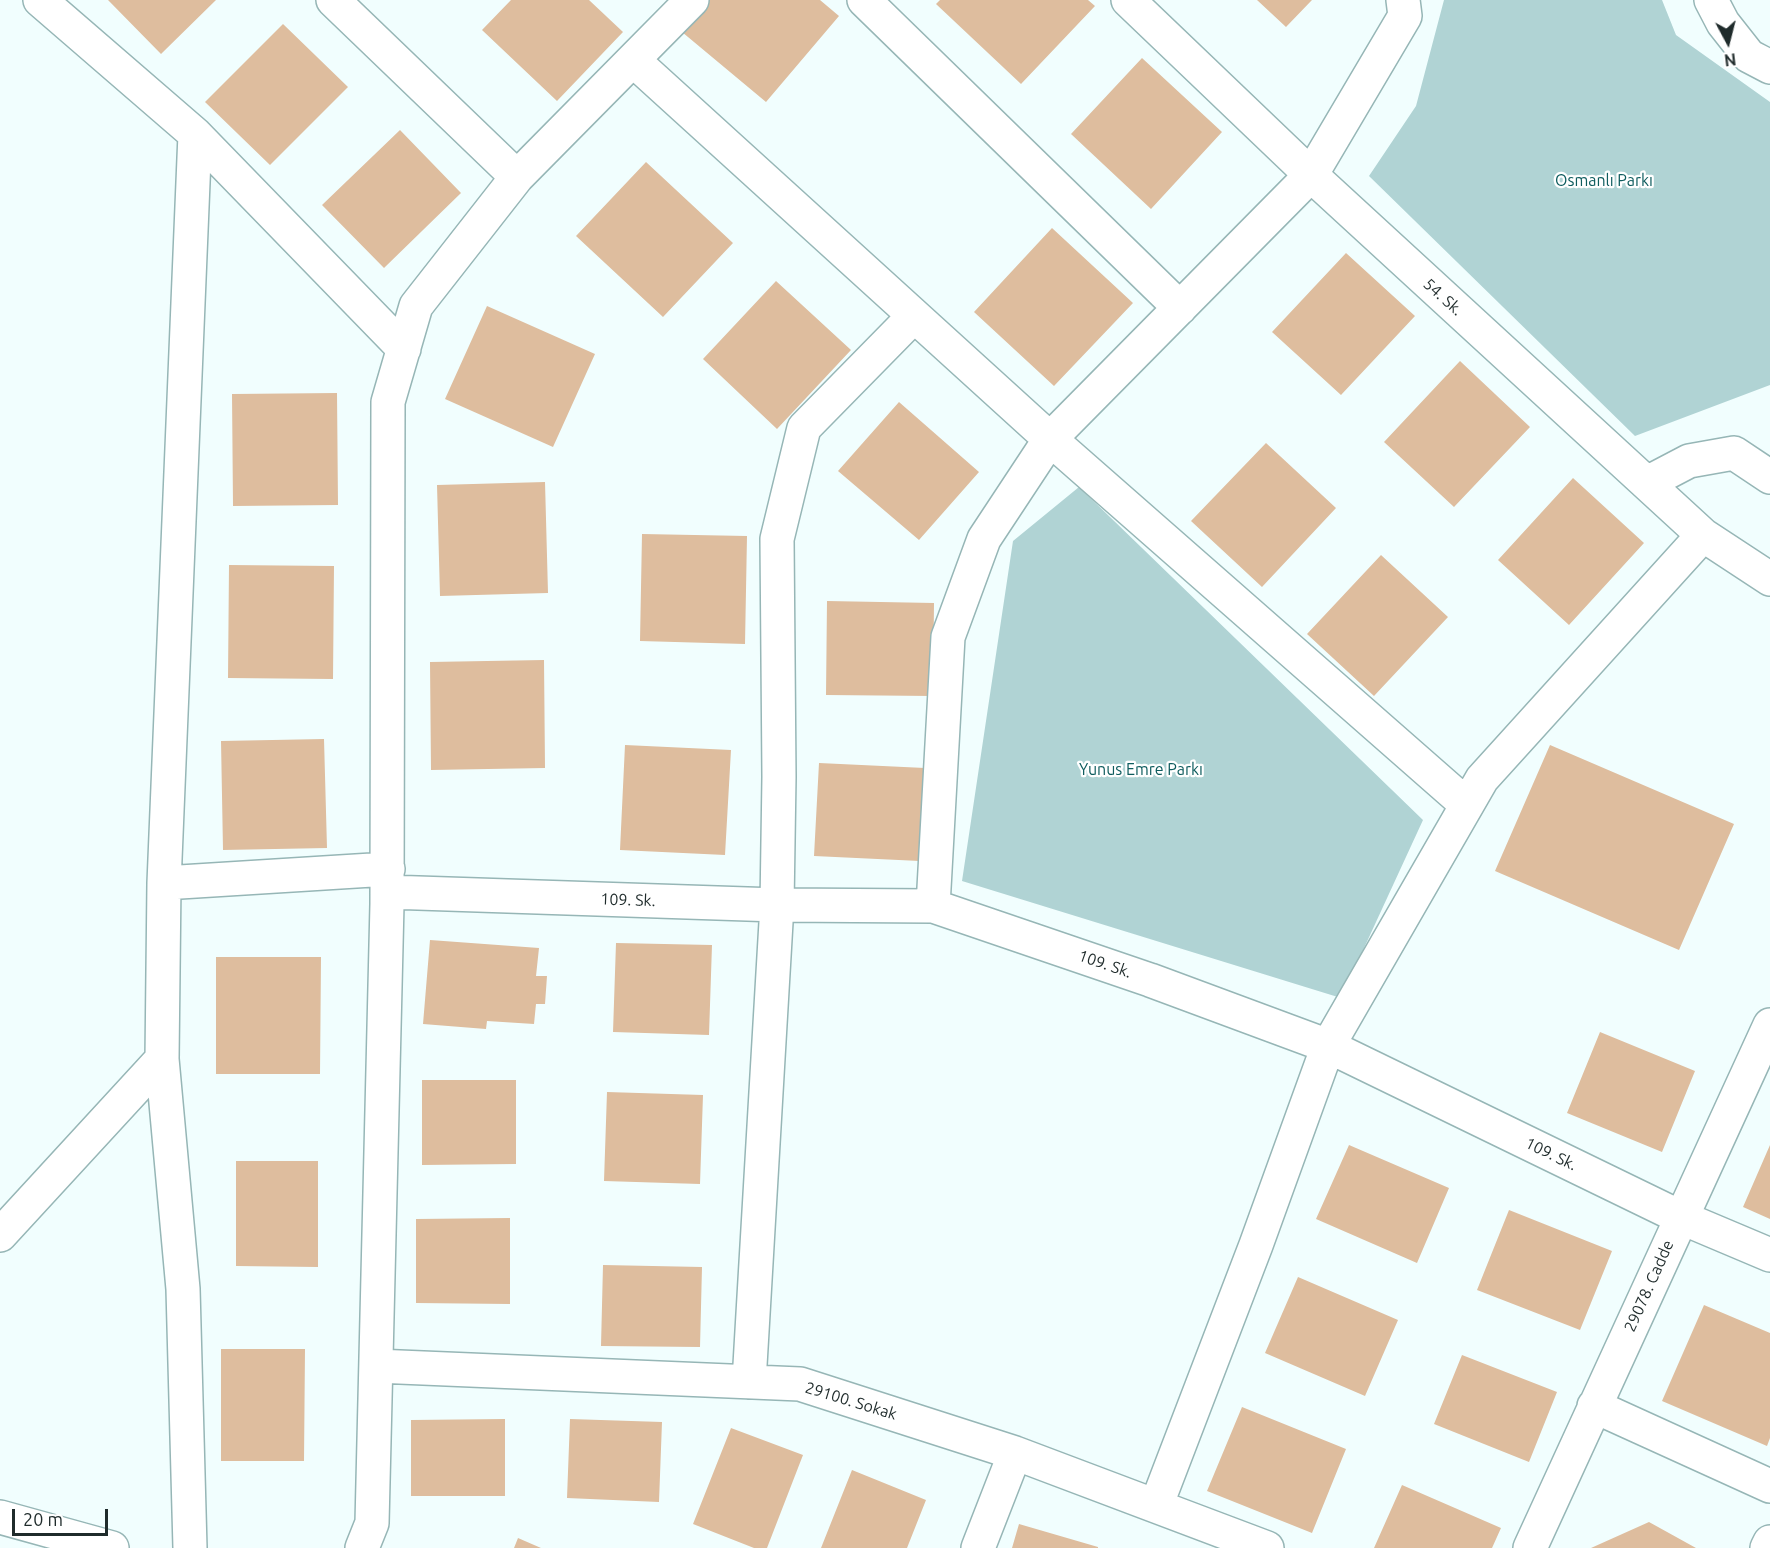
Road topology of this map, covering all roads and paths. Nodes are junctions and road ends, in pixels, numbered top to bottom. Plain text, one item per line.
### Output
1 (40, 0) edge
2 (333, 0) edge
3 (692, 0) edge
4 (864, 0) edge
5 (1128, 0) edge
6 (1403, 0) edge
7 (1711, 0) edge
8 (633, 60) junction
9 (1770, 68) edge
10 (195, 134) junction
11 (1311, 175) junction
12 (517, 177) junction
13 (1179, 308) junction
14 (914, 316) junction
15 (404, 349) junction
16 (1050, 439) junction
17 (1770, 477) edge
18 (1647, 483) junction
19 (1703, 534) junction
20 (1770, 579) edge
21 (1467, 805) junction
22 (388, 880) junction
23 (164, 883) junction
24 (777, 905) junction
25 (933, 906) junction
26 (1770, 1025) edge
27 (1328, 1046) junction
28 (162, 1059) junction
29 (1680, 1217) junction
30 (0, 1235) edge
31 (1770, 1255) edge
32 (376, 1366) junction
33 (749, 1382) junction
34 (1594, 1406) junction
35 (1015, 1453) junction
36 (1770, 1486) edge
37 (1156, 1506) junction
38 (0, 1517) edge
39 (1770, 1542) edge
40 (112, 1548) edge
41 (190, 1548) edge
42 (362, 1548) edge
43 (978, 1548) edge
44 (1267, 1548) edge
45 (1530, 1548) edge
46 (1767, 1548) edge

1 - 10 street
2 - 12 street
3 - 8 street
4 - 13 street
5 - 11 street, 54. Sk.
6 - 11 street
7 - 9 street
8 - 12 street
8 - 14 street
10 - 15 street
10 - 23 street
11 - 13 street
11 - 18 street, 54. Sk.
12 - 15 street
13 - 16 street
14 - 16 street
14 - 24 street
15 - 22 street
16 - 21 street
16 - 25 street
17 - 18 street
18 - 19 street, 54. Sk.
19 - 20 street, 54. Sk.
19 - 21 street
21 - 27 street
22 - 23 street, 109. Sk.
22 - 24 street, 109. Sk.
22 - 32 street
23 - 28 street
24 - 25 street, 109. Sk.
24 - 33 street
25 - 27 street, 109. Sk.
26 - 29 street, 29078. Cadde
27 - 29 street, 109. Sk.
27 - 37 street
28 - 30 street
28 - 41 street
29 - 31 street, 109. Sk.
29 - 34 street, 29078. Cadde
32 - 33 street, 29100. Sokak
32 - 42 street
33 - 35 street, 29100. Sokak
34 - 36 street
34 - 45 street, 29078. Cadde
35 - 37 street, 29100. Sokak
35 - 43 street
37 - 44 street, 29100. Sokak
38 - 40 street
39 - 46 street

